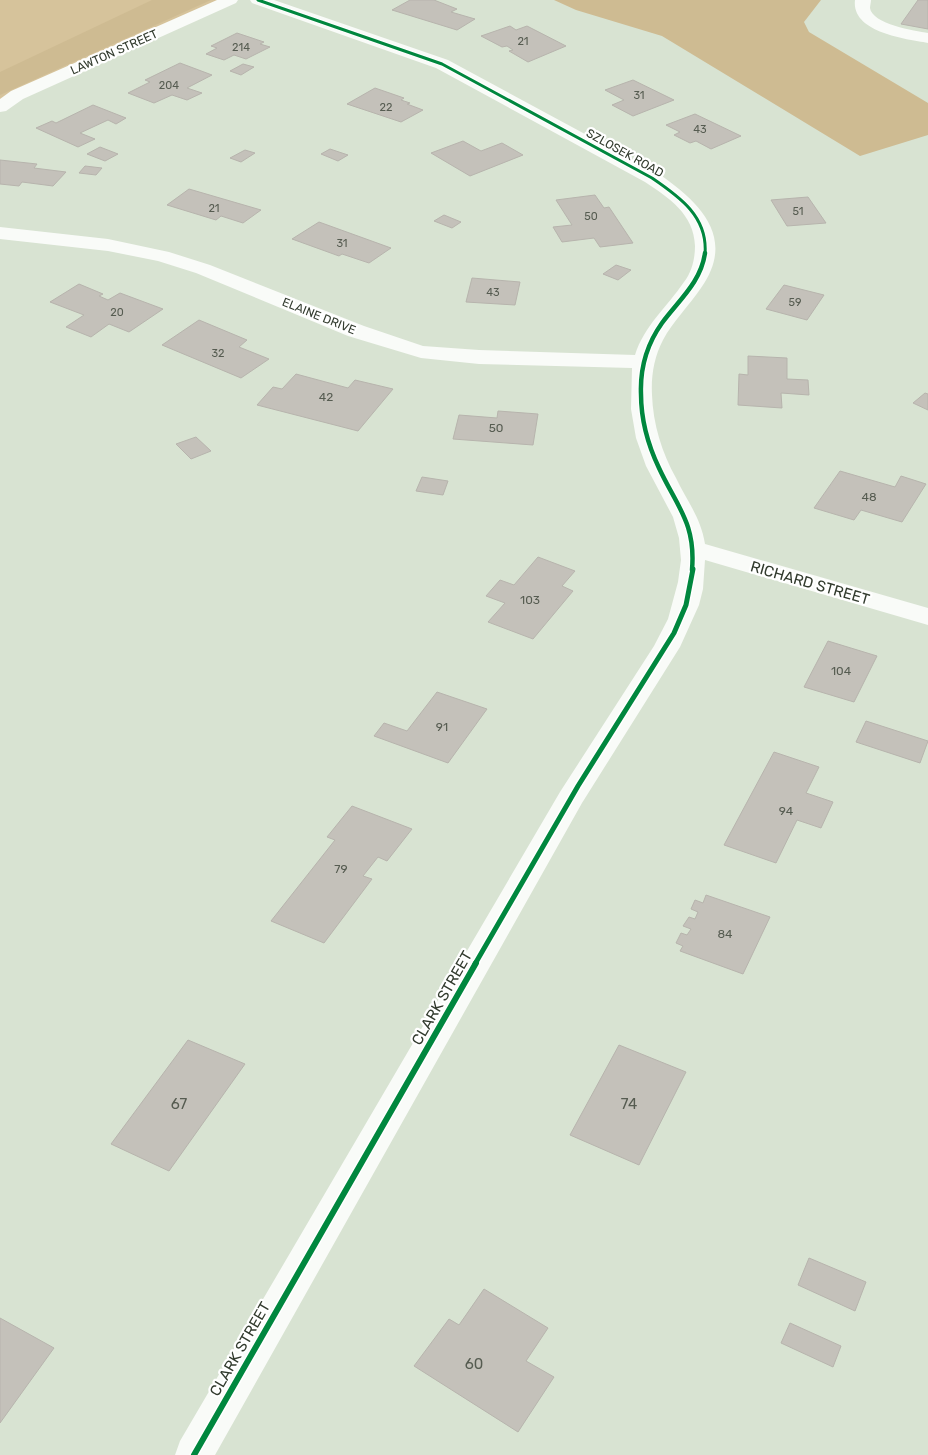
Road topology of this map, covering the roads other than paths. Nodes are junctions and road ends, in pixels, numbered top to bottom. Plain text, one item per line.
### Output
1 (230, 0) edge
2 (258, 0) edge
3 (863, 0) edge
4 (928, 38) edge
5 (0, 107) edge
6 (0, 233) edge
7 (644, 362) junction
8 (692, 548) junction
9 (928, 617) edge
10 (194, 1455) edge

1 - 5 street, LAWTON STREET
2 - 7 street, SZLOSEK ROAD
3 - 4 street
6 - 7 street, ELAINE DRIVE
7 - 8 street, SZLOSEK ROAD
8 - 9 street, RICHARD STREET
8 - 10 street, CLARK STREET

